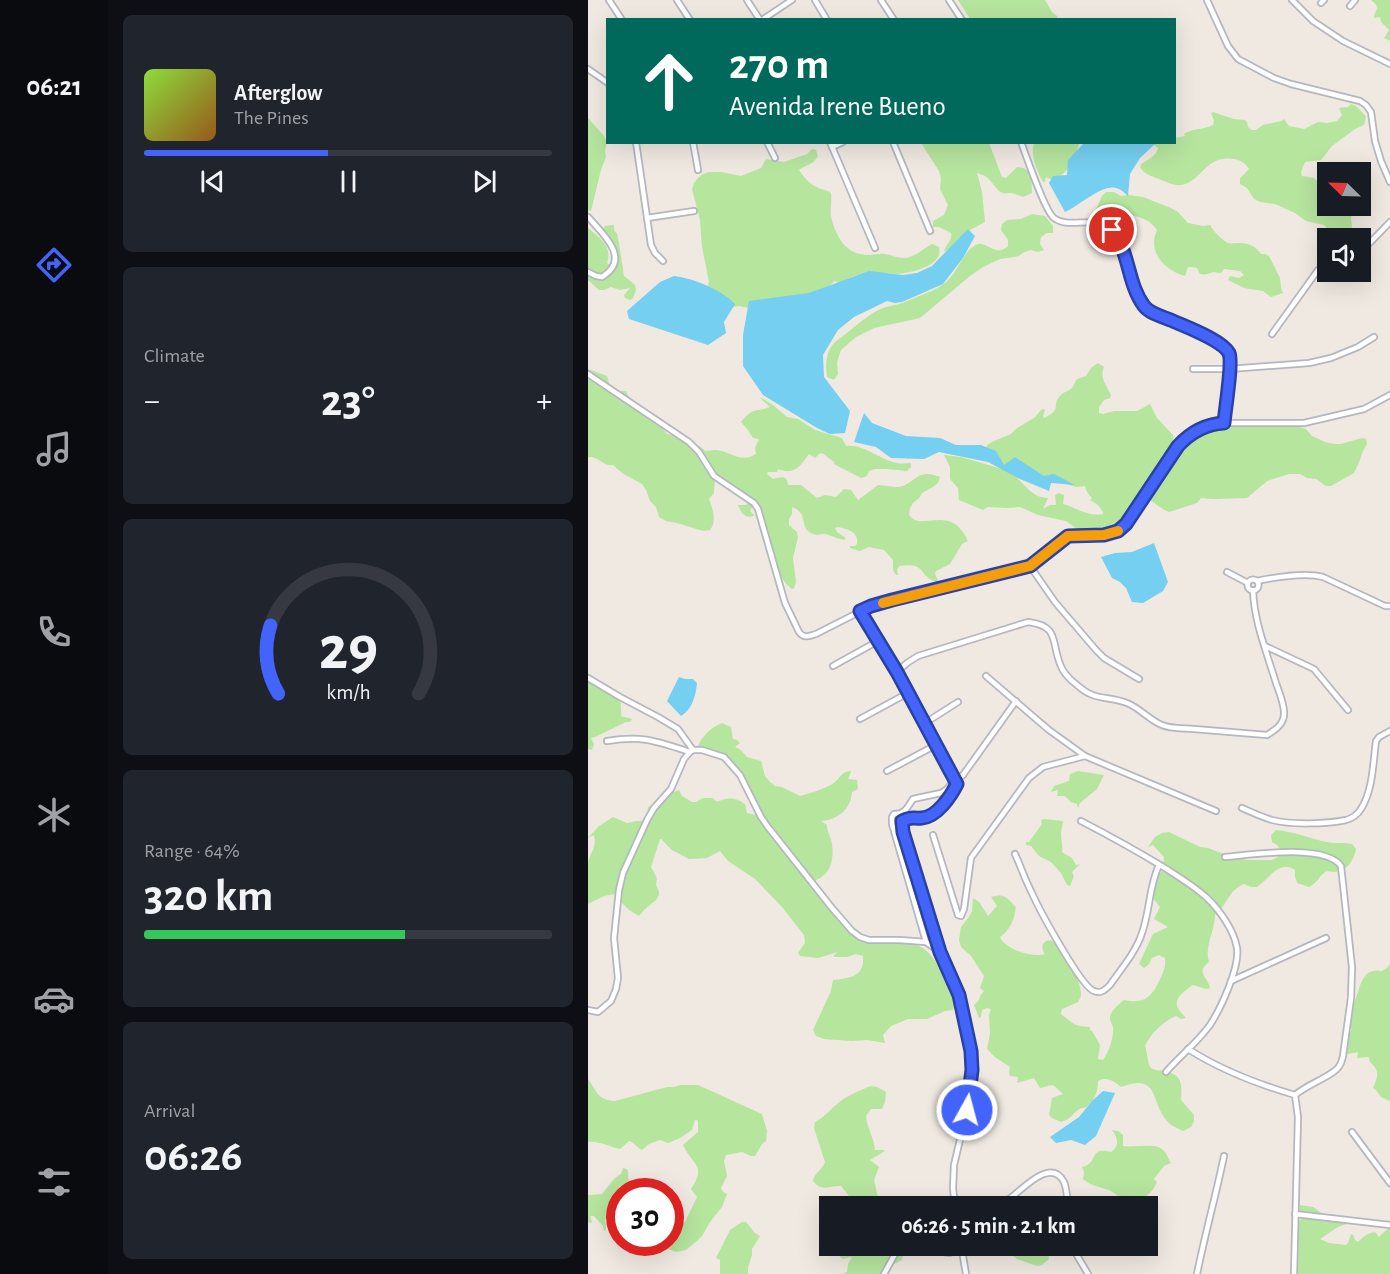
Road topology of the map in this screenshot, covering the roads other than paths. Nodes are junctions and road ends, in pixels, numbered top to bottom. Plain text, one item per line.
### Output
1 (609, 0) edge
2 (677, 0) edge
3 (747, 0) edge
4 (792, 0) edge
5 (815, 0) edge
6 (881, 0) edge
7 (950, 0) edge
8 (1207, 0) edge
9 (1292, 0) edge
10 (1355, 0) edge
11 (1350, 6) dead end
12 (621, 18) edge
13 (689, 18) edge
14 (760, 18) edge
15 (764, 18) edge
16 (826, 18) edge
17 (893, 18) edge
18 (961, 18) edge
19 (1390, 64) edge
20 (588, 69) edge
21 (606, 82) edge
22 (636, 144) edge
23 (693, 144) edge
24 (768, 144) edge
25 (894, 144) edge
26 (1022, 144) edge
27 (831, 145) edge
28 (775, 159) dead end
29 (698, 170) dead end
30 (1390, 182) edge
31 (694, 210) dead end
32 (588, 217) edge
33 (647, 218) junction
34 (1390, 222) edge
35 (930, 231) dead end
36 (1371, 241) edge
37 (875, 248) dead end
38 (663, 261) dead end
39 (1317, 271) edge
40 (588, 272) edge
41 (1272, 334) dead end
42 (1374, 337) dead end
43 (1194, 369) dead end
44 (1229, 369) junction
45 (588, 374) edge
46 (1390, 395) edge
47 (1226, 423) junction
48 (1030, 566) junction
49 (1227, 572) dead end
50 (1257, 581) junction
51 (1248, 583) junction
52 (1253, 590) junction
53 (1390, 606) edge
54 (860, 611) junction
55 (878, 641) junction
56 (1265, 646) junction
57 (833, 666) dead end
58 (897, 672) junction
59 (986, 676) dead end
60 (588, 678) edge
61 (1139, 679) dead end
62 (908, 693) junction
63 (958, 702) dead end
64 (1016, 702) junction
65 (1348, 711) dead end
66 (860, 719) dead end
67 (925, 723) junction
68 (1390, 731) edge
69 (607, 741) dead end
70 (936, 745) junction
71 (691, 751) junction
72 (1085, 756) junction
73 (887, 771) dead end
74 (956, 782) junction
75 (908, 808) junction
76 (1242, 808) dead end
77 (1216, 811) dead end
78 (898, 815) junction
79 (913, 817) junction
80 (902, 821) junction
81 (1081, 821) dead end
82 (903, 832) junction
83 (895, 834) junction
84 (933, 835) dead end
85 (1015, 854) dead end
86 (1225, 857) dead end
87 (1159, 865) junction
88 (1326, 938) dead end
89 (926, 942) junction
90 (940, 952) junction
91 (1231, 981) junction
92 (588, 1010) edge
93 (1188, 1049) junction
94 (1166, 1072) dead end
95 (1295, 1095) junction
96 (1352, 1132) dead end
97 (1224, 1156) dead end
98 (1390, 1183) edge
99 (954, 1196) edge
100 (1013, 1196) edge
101 (1067, 1196) edge
102 (1295, 1214) junction
103 (1390, 1225) edge
104 (894, 1256) edge
105 (963, 1256) edge
106 (1077, 1256) edge
107 (884, 1274) edge
108 (966, 1274) edge
109 (1088, 1274) edge
110 (1197, 1274) edge
111 (1294, 1274) edge

1 - 12 street
2 - 13 street
3 - 14 street
4 - 15 street
5 - 16 street
6 - 17 street
7 - 18 street
8 - 30 street
9 - 19 street
10 - 11 street
20 - 21 street
22 - 33 street
23 - 29 street
24 - 28 street
25 - 35 street
26 - 44 street
27 - 37 street
31 - 33 street
32 - 40 street
33 - 38 street
34 - 36 street
39 - 41 street
42 - 44 street
43 - 44 street
44 - 47 street
45 - 54 street
46 - 47 street
47 - 48 street
48 - 54 street
48 - 61 street
49 - 51 street
50 - 51 street
50 - 52 street
50 - 53 street
51 - 52 street
52 - 56 street
54 - 55 street
55 - 57 street
55 - 58 street
56 - 58 street
56 - 65 street
58 - 62 street
59 - 64 street
60 - 71 street
62 - 66 street
62 - 67 street
63 - 67 street
64 - 72 street
64 - 74 street
67 - 70 street
68 - 76 street
69 - 71 street
70 - 73 street
70 - 74 street
71 - 89 street
71 - 92 street
72 - 77 street
72 - 84 street
74 - 75 street
74 - 79 street
75 - 78 street
75 - 79 street
78 - 80 street
78 - 83 street
79 - 80 street
80 - 82 street
81 - 87 street
82 - 83 street
82 - 90 street
83 - 89 street
85 - 87 street
86 - 95 street
87 - 91 street
88 - 91 street
89 - 90 street
90 - 99 street
91 - 93 street
93 - 94 street
93 - 95 street
95 - 102 street
96 - 98 street
97 - 110 street
100 - 101 street
102 - 103 street
102 - 111 street
104 - 107 street
105 - 108 street
106 - 109 street

